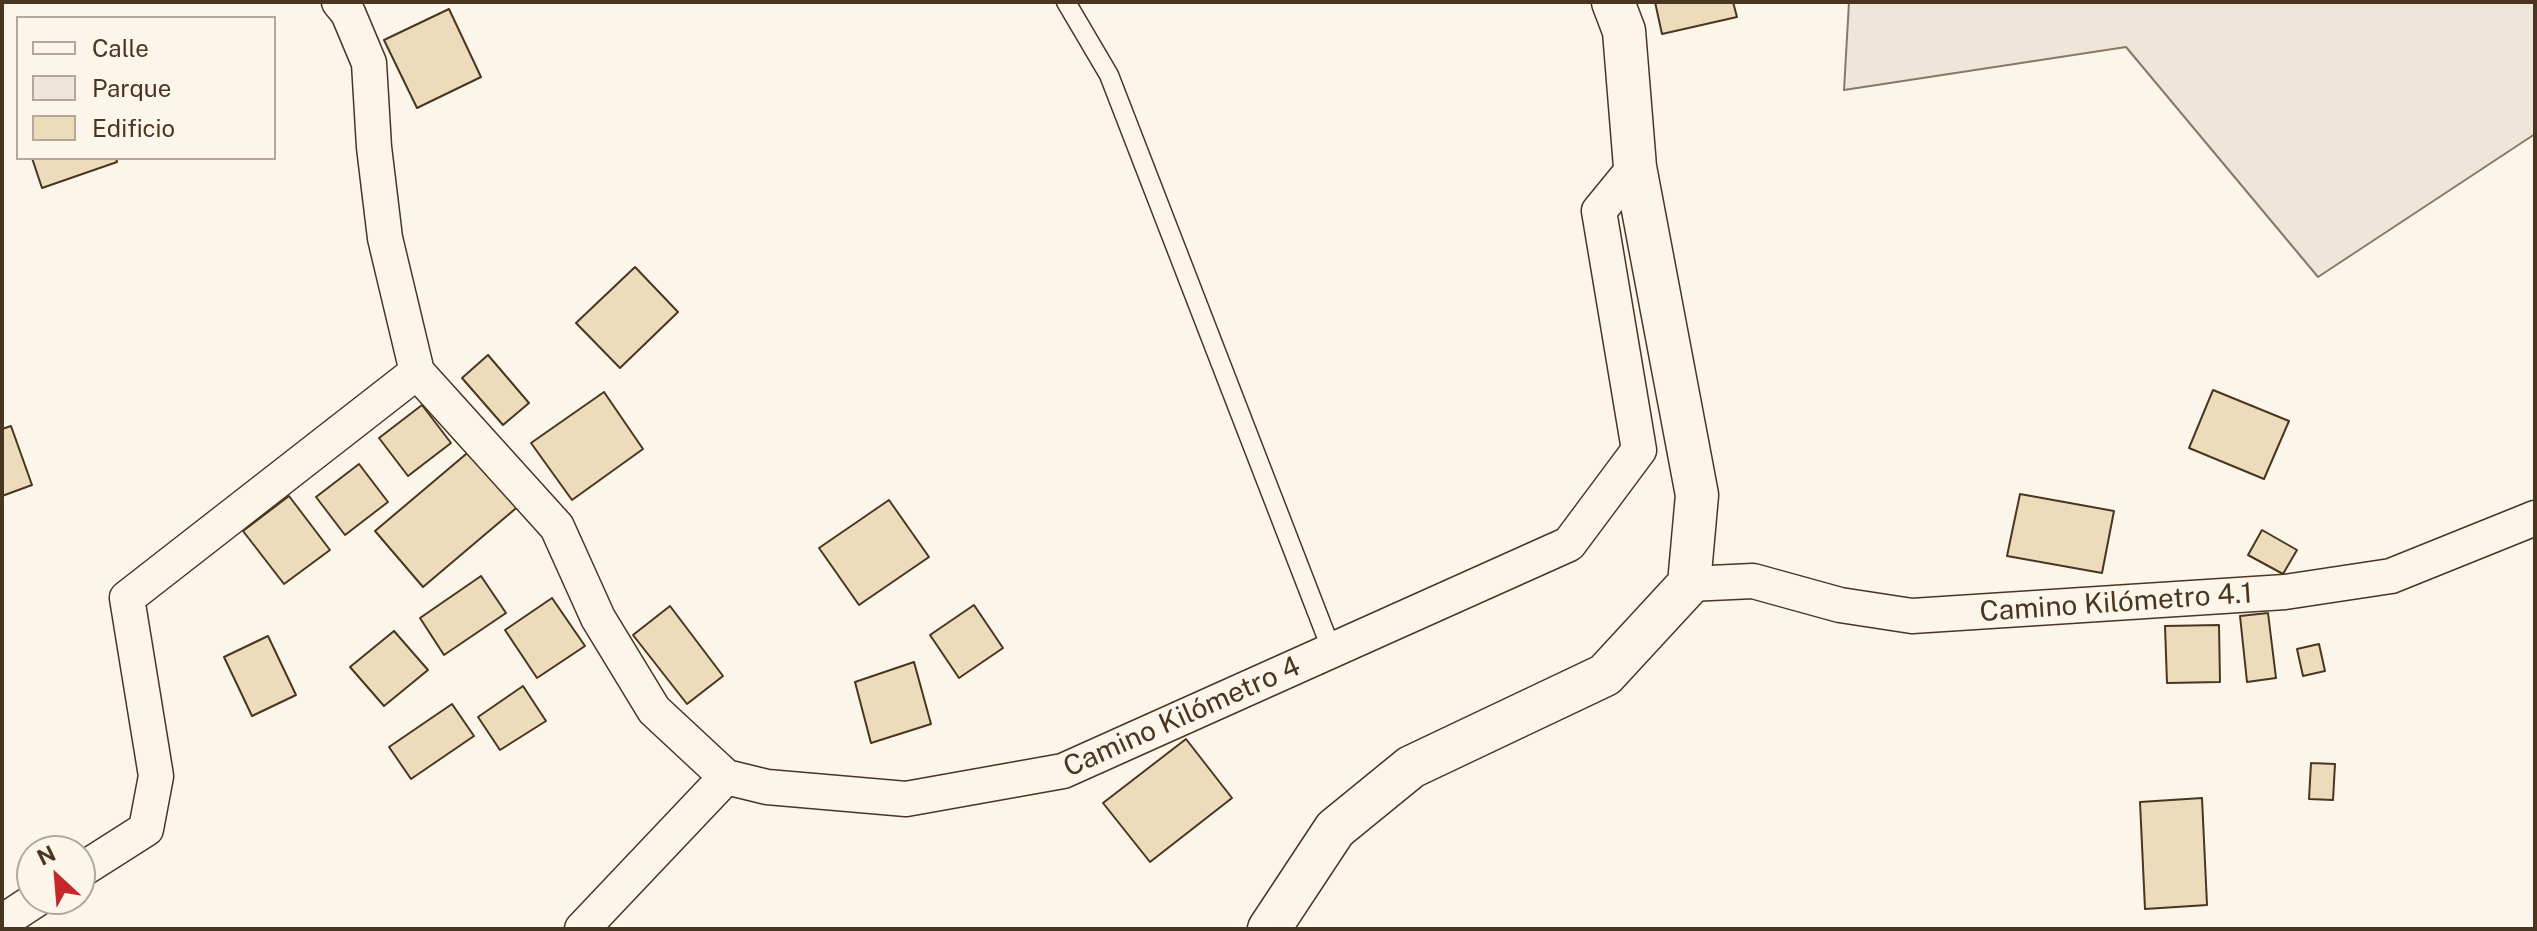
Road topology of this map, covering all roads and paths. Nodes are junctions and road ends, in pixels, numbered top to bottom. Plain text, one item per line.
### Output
1 (339, 2) edge
2 (1066, 2) edge
3 (1613, 2) edge
4 (1635, 167) junction
5 (417, 372) junction
6 (2535, 518) edge
7 (1689, 584) junction
8 (1332, 651) junction
9 (726, 777) junction
10 (96, 861) edge
11 (582, 929) edge
12 (1269, 929) edge

1 - 5 street, Camino Kilómetro 4
2 - 8 lane
3 - 4 street
4 - 7 street
4 - 8 street, Camino Kilómetro 4
5 - 9 street, Camino Kilómetro 4
5 - 10 street
6 - 7 street, Camino Kilómetro 4.1
7 - 12 street
8 - 9 street, Camino Kilómetro 4
9 - 11 street

